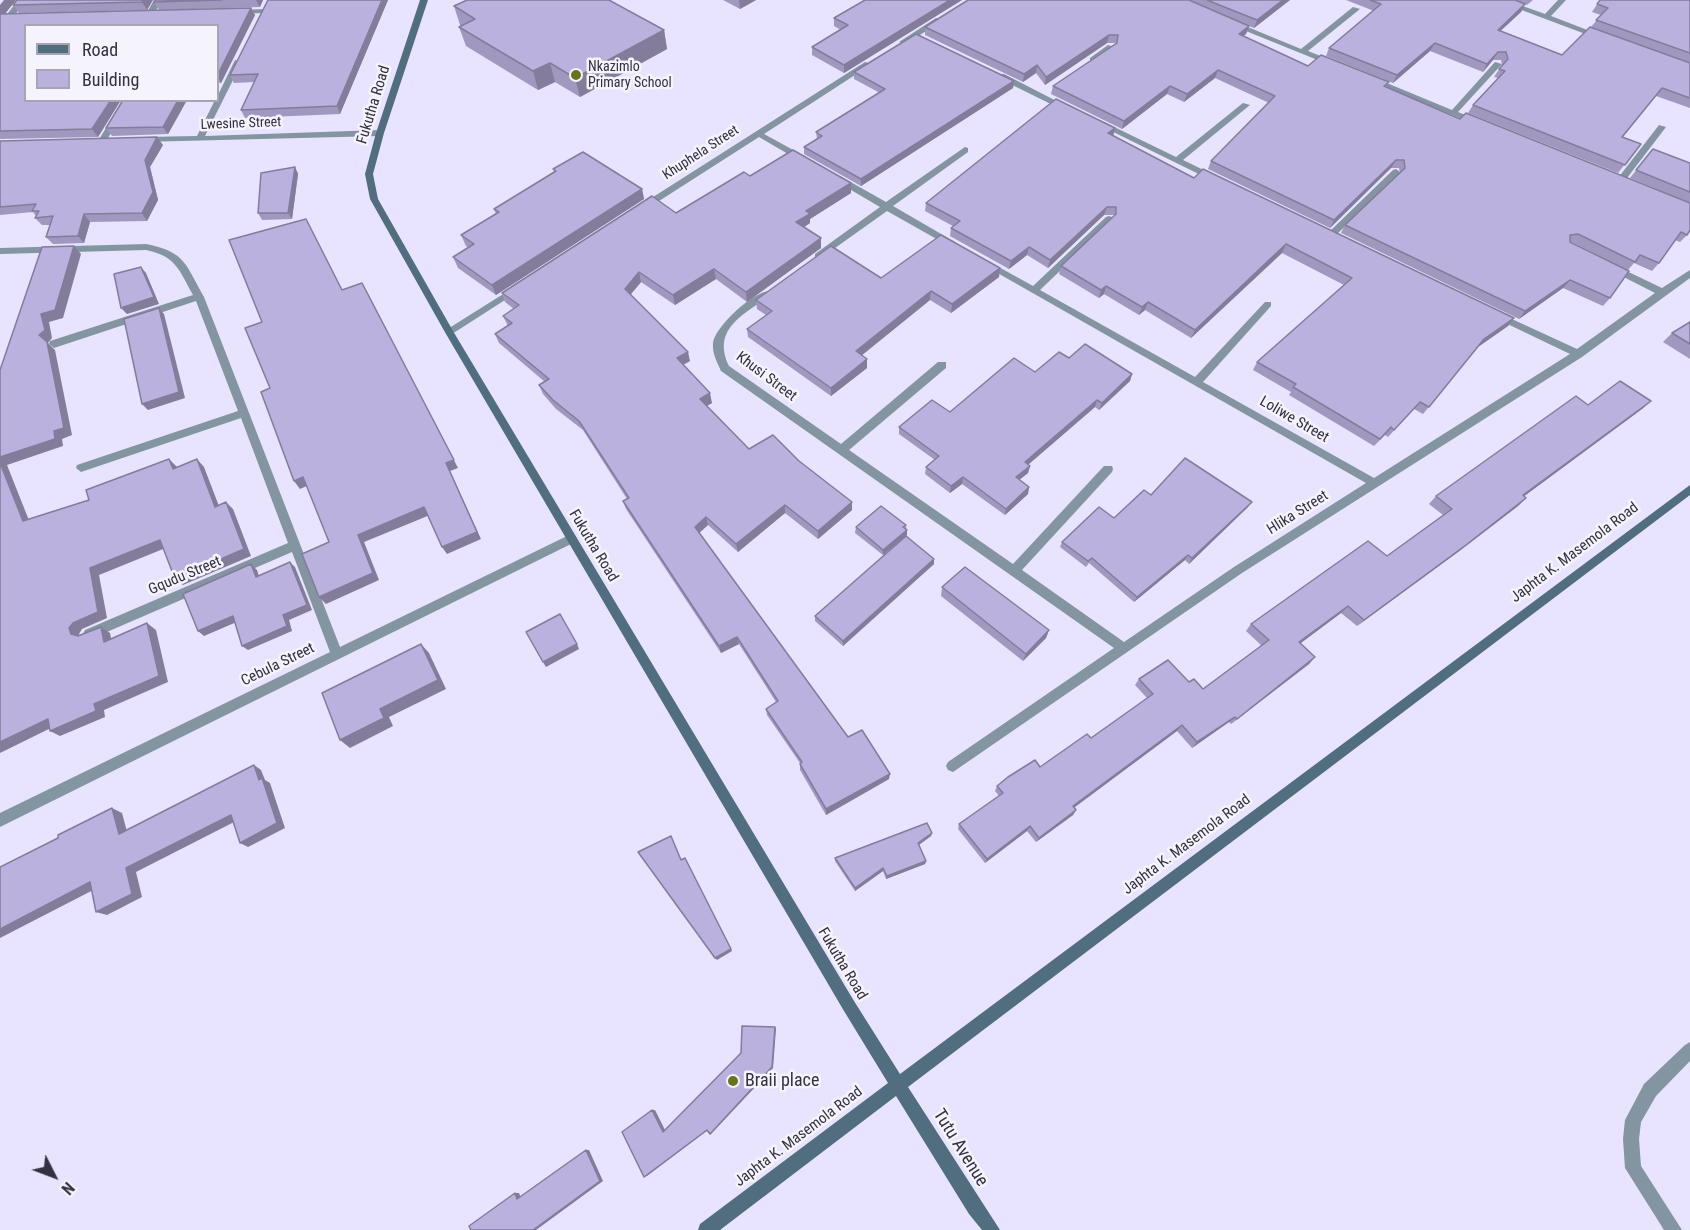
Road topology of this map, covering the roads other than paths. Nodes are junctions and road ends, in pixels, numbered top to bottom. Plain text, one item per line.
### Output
1 (22, 0) edge
2 (158, 0) edge
3 (269, 0) edge
4 (424, 0) edge
5 (1499, 0) edge
6 (1562, 0) edge
7 (1356, 9) dead end
8 (263, 11) junction
9 (229, 12) edge
10 (952, 12) edge
11 (138, 14) edge
12 (150, 14) junction
13 (161, 14) edge
14 (20, 17) edge
15 (1546, 17) junction
16 (4, 18) edge
17 (258, 22) edge
18 (1227, 22) edge
19 (915, 35) junction
20 (925, 40) edge
21 (1612, 41) edge
22 (895, 47) edge
23 (1111, 47) edge
24 (1302, 52) junction
25 (242, 53) edge
26 (875, 60) edge
27 (1498, 63) edge
28 (1085, 65) edge
29 (1335, 65) edge
30 (988, 70) edge
31 (1367, 78) edge
32 (1049, 89) edge
33 (1040, 95) junction
34 (219, 100) edge
35 (126, 102) edge
36 (218, 102) edge
37 (1246, 105) dead end
38 (1072, 111) edge
39 (1453, 113) junction
40 (1093, 121) edge
41 (1485, 126) edge
42 (1662, 127) dead end
43 (380, 133) junction
44 (757, 133) junction
45 (200, 138) junction
46 (135, 140) edge
47 (102, 141) junction
48 (113, 141) edge
49 (91, 142) edge
50 (965, 150) dead end
51 (1177, 161) junction
52 (817, 167) edge
53 (826, 172) edge
54 (1396, 172) edge
55 (1611, 176) edge
56 (1621, 180) junction
57 (1631, 184) edge
58 (1228, 186) edge
59 (886, 206) junction
60 (630, 215) edge
61 (1109, 219) edge
62 (1321, 230) edge
63 (1331, 235) junction
64 (1342, 240) edge
65 (0, 251) edge
66 (965, 251) edge
67 (974, 256) edge
68 (811, 262) edge
69 (1599, 262) edge
70 (1690, 273) edge
71 (522, 285) edge
72 (773, 289) edge
73 (1034, 290) junction
74 (1663, 293) junction
75 (199, 297) junction
76 (1268, 304) dead end
77 (1492, 313) edge
78 (449, 332) junction
79 (54, 344) dead end
80 (1578, 354) junction
81 (942, 365) dead end
82 (1197, 382) junction
83 (244, 413) junction
84 (842, 450) junction
85 (81, 468) dead end
86 (1108, 469) dead end
87 (1376, 484) junction
88 (1690, 489) edge
89 (571, 539) junction
90 (295, 545) junction
91 (1014, 572) junction
92 (87, 634) edge
93 (1123, 648) junction
94 (337, 654) junction
95 (954, 766) dead end
96 (0, 819) edge
97 (1690, 1050) edge
98 (898, 1085) junction
99 (706, 1230) edge
100 (992, 1230) edge
101 (1674, 1230) edge

1 - 16 street
2 - 12 street
3 - 8 street
4 - 43 street, Fukutha Road
5 - 15 street
6 - 15 street
7 - 24 street
8 - 9 street
8 - 17 street
10 - 19 street
11 - 12 street
12 - 13 street
14 - 16 street
15 - 21 street
18 - 24 street
19 - 20 street
19 - 22 street
23 - 28 street
24 - 29 street
25 - 34 street
26 - 44 street, Khuphela Street
27 - 39 street
30 - 33 street
31 - 39 street
32 - 33 street
33 - 38 street
35 - 47 street
36 - 45 street
37 - 51 street
39 - 41 street
40 - 51 street
42 - 56 street
43 - 45 street, Lwesine Street
43 - 78 street, Fukutha Road
44 - 52 street
44 - 60 street, Khuphela Street
45 - 46 street, Lwesine Street
47 - 48 street
47 - 49 street
50 - 59 street
51 - 58 street
53 - 59 street
54 - 63 street
55 - 56 street
56 - 57 street
59 - 66 street
59 - 68 street
61 - 73 street
62 - 63 street
63 - 64 street
65 - 75 street
67 - 73 street, Loliwe Street
69 - 74 street
70 - 74 street, Hlika Street
71 - 78 street
72 - 84 street, Khusi Street
73 - 82 street, Loliwe Street
74 - 80 street, Hlika Street
75 - 79 street
75 - 83 street
76 - 82 street
77 - 80 street
78 - 89 street, Fukutha Road
80 - 87 street, Hlika Street
81 - 84 street
82 - 87 street, Loliwe Street
83 - 85 street
83 - 90 street
84 - 91 street, Khusi Street
86 - 91 street
87 - 93 street, Hlika Street
88 - 98 street, Japhta K. Masemola Road
89 - 94 street, Cebula Street
89 - 98 street, Fukutha Road
90 - 92 street, Gqudu Street
90 - 94 street
91 - 93 street, Khusi Street
93 - 95 street, Hlika Street
94 - 96 street, Cebula Street
97 - 101 street
98 - 99 street, Japhta K. Masemola Road
98 - 100 street, Tutu Avenue

